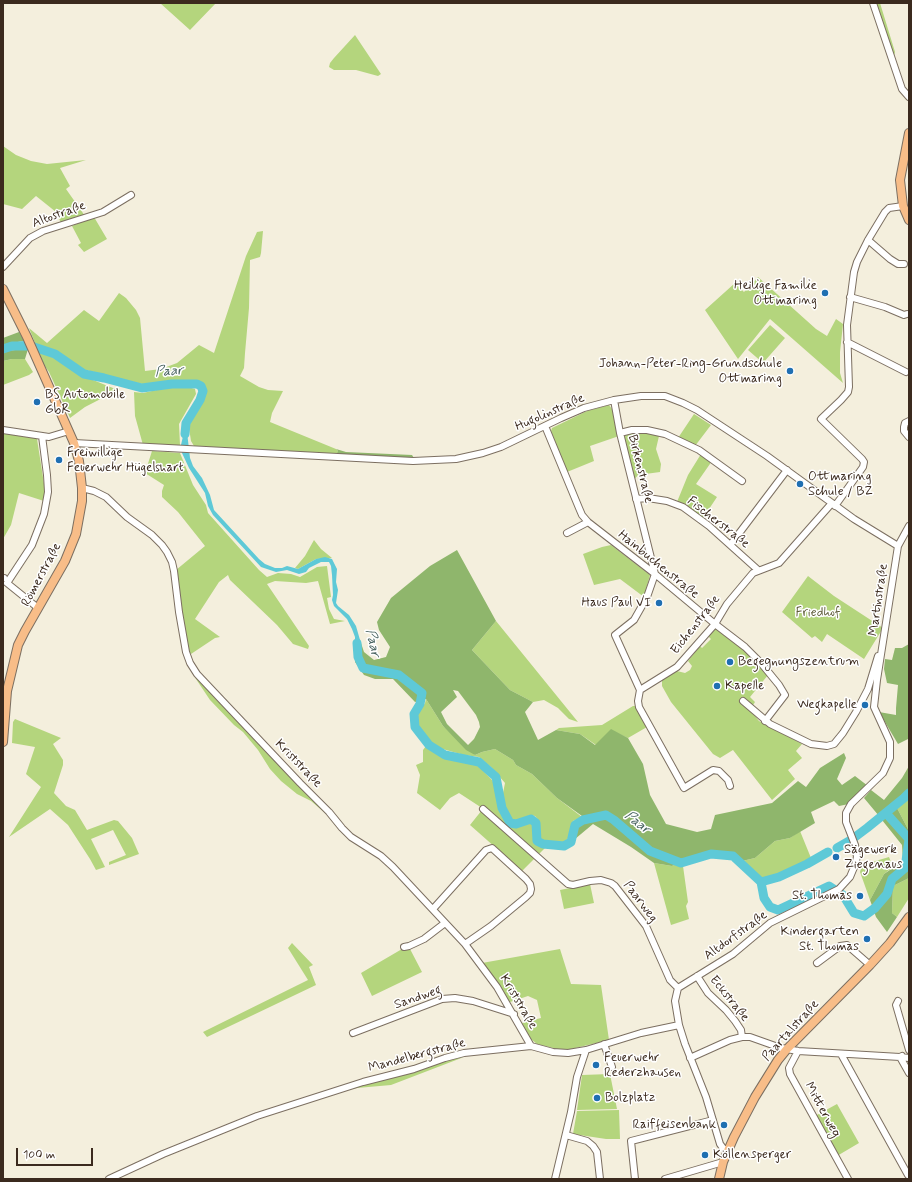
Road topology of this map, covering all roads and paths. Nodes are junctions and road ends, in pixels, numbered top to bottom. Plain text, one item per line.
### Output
1 (873, 3) edge
2 (909, 97) edge
3 (909, 133) edge
4 (131, 195) dead end
5 (903, 206) junction
6 (909, 220) edge
7 (868, 240) junction
8 (904, 264) dead end
9 (3, 267) edge
10 (3, 289) edge
11 (850, 297) junction
12 (907, 314) dead end
13 (847, 342) junction
14 (906, 372) dead end
15 (614, 400) junction
16 (909, 420) edge
17 (545, 426) junction
18 (3, 430) edge
19 (69, 431) junction
20 (620, 433) junction
21 (42, 436) junction
22 (909, 437) edge
23 (74, 442) junction
24 (786, 470) junction
25 (742, 481) dead end
26 (82, 488) junction
27 (636, 499) junction
28 (834, 504) junction
29 (588, 522) junction
30 (909, 526) edge
31 (567, 533) dead end
32 (902, 537) junction
33 (909, 541) edge
34 (731, 544) junction
35 (898, 546) junction
36 (758, 570) junction
37 (655, 574) junction
38 (4, 579) edge
39 (38, 608) junction
40 (715, 624) junction
41 (883, 644) junction
42 (877, 680) joint
43 (640, 690) junction
44 (743, 701) dead end
45 (4, 719) edge
46 (765, 721) junction
47 (3, 742) edge
48 (730, 786) dead end
49 (483, 810) dead end
50 (433, 910) junction
51 (909, 917) edge
52 (445, 923) junction
53 (466, 944) junction
54 (404, 947) dead end
55 (817, 963) dead end
56 (870, 964) junction
57 (697, 976) junction
58 (678, 988) junction
59 (898, 1000) dead end
60 (514, 1014) junction
61 (679, 1025) junction
62 (353, 1033) dead end
63 (742, 1037) junction
64 (604, 1044) junction
65 (531, 1046) junction
66 (787, 1049) junction
67 (586, 1050) junction
68 (909, 1050) edge
69 (798, 1051) junction
70 (841, 1054) junction
71 (900, 1057) junction
72 (690, 1058) junction
73 (909, 1058) edge
74 (612, 1067) dead end
75 (909, 1073) edge
76 (713, 1120) junction
77 (566, 1135) junction
78 (728, 1151) junction
79 (723, 1162) junction
80 (909, 1175) edge
81 (679, 1177) edge
82 (109, 1179) edge
83 (555, 1179) edge
84 (600, 1179) edge
85 (635, 1179) edge
86 (665, 1179) edge
87 (719, 1179) edge
88 (848, 1179) edge
89 (902, 1179) edge

1 - 2 street
3 - 5 main road
4 - 9 street, Altostraße
5 - 6 main road
5 - 7 street
7 - 8 street
7 - 11 street
10 - 19 main road, Römerstraße
11 - 12 street
11 - 13 street
13 - 14 street
13 - 28 street, Eichenstraße
15 - 17 street, Hugolinstraße
15 - 20 street, Birkenstraße
15 - 24 street, Hugolinstraße
16 - 22 street
17 - 23 street, Hugolinstraße
17 - 29 street, Hainbuchenstraße
18 - 21 street
19 - 21 street
19 - 23 main road, Römerstraße
20 - 25 street
20 - 27 street, Birkenstraße
21 - 38 street
23 - 26 main road, Römerstraße
24 - 28 street, Hugolinstraße
24 - 34 street
26 - 39 main road, Römerstraße
26 - 50 street, Kriststraße
27 - 34 street, Fischerstraße
27 - 37 street, Birkenstraße
28 - 35 street, Hugolinstraße
28 - 36 street, Eichenstraße
29 - 31 street
29 - 37 street, Hainbuchenstraße
30 - 32 street, Martinstraße
32 - 33 street
32 - 35 street, Martinstraße
34 - 36 street, Fischerstraße
35 - 41 street, Martinstraße
36 - 40 street, Eichenstraße
37 - 40 street, Hainbuchenstraße
37 - 43 street
38 - 39 street
39 - 45 main road, Römerstraße
40 - 43 street, Eichenstraße
40 - 46 street, Hainbuchenstraße
41 - 42 street, Martinstraße
41 - 46 street
42 - 57 street, Altdorfstraße
43 - 48 street
44 - 46 street
45 - 47 main road, Römerstraße
49 - 58 street, Paarweg
50 - 52 street, Kriststraße
50 - 53 street
51 - 56 main road, Paartalstraße
52 - 53 street, Kriststraße
52 - 54 street
53 - 60 street, Kriststraße
55 - 56 street
56 - 66 main road, Paartalstraße
57 - 58 street, Altdorfstraße
57 - 63 street, Eckstraße
58 - 61 street
59 - 68 street
60 - 62 street, Sandweg
60 - 65 street, Kriststraße
61 - 64 street, Mandelbergstraße
61 - 72 street
63 - 66 street, Eckstraße
63 - 72 street, Eckstraße
64 - 67 street, Mandelbergstraße
64 - 74 street
65 - 67 street, Mandelbergstraße
65 - 82 street, Mandelbergstraße
66 - 69 street, Eckstraße
66 - 78 main road, Paartalstraße
67 - 77 street
68 - 71 street
69 - 70 street, Eckstraße
69 - 88 street, Mitterweg
70 - 71 street, Eckstraße
70 - 80 street
71 - 73 street, Eckstraße
71 - 75 street
72 - 76 street
76 - 78 street
76 - 85 street
77 - 83 street
77 - 84 street
78 - 79 main road, Paartalstraße
79 - 81 street
79 - 87 main road, Paartalstraße
80 - 89 street
81 - 86 street

